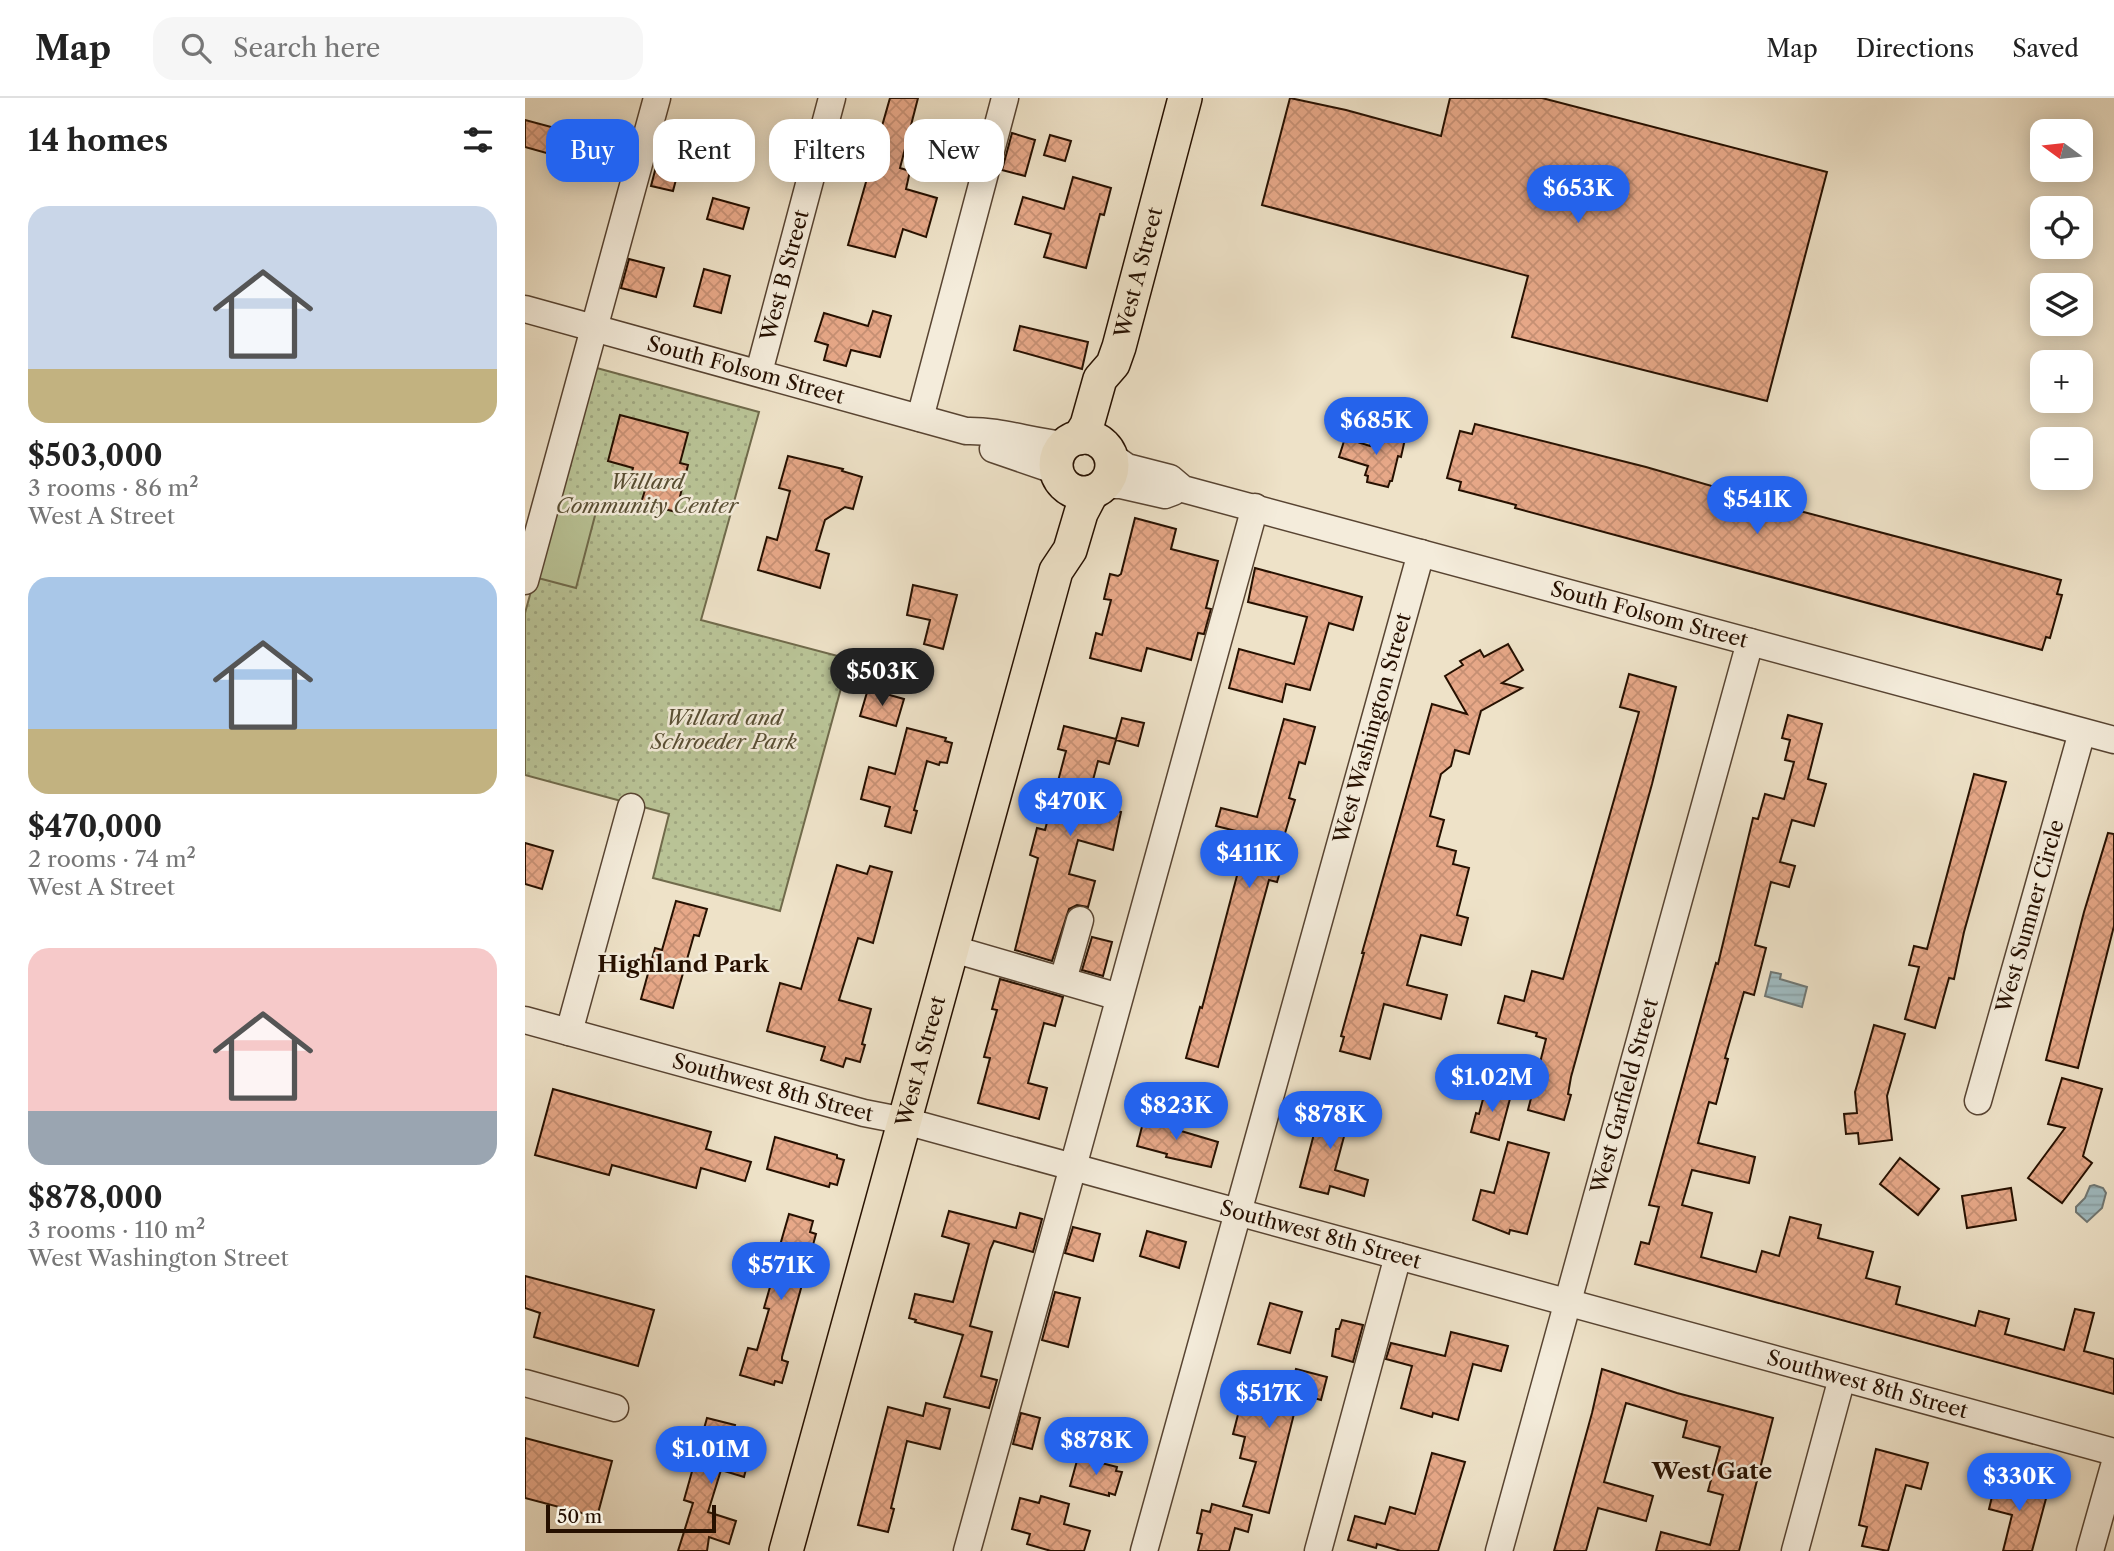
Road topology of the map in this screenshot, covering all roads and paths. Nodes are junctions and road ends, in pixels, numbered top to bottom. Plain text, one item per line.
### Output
1 (657, 98) edge
2 (832, 98) edge
3 (1005, 98) edge
4 (1185, 98) edge
5 (525, 309) edge
6 (595, 328) junction
7 (759, 372) junction
8 (920, 418) junction
9 (1084, 464) junction
10 (1255, 508) junction
11 (1421, 553) junction
12 (525, 581) edge
13 (1749, 642) junction
14 (2082, 732) junction
15 (2114, 740) edge
16 (631, 807) dead end
17 (1080, 920) dead end
18 (953, 949) junction
19 (1063, 980) junction
20 (1119, 996) junction
21 (525, 1020) edge
22 (569, 1032) junction
23 (1978, 1101) dead end
24 (905, 1121) junction
25 (1072, 1167) junction
26 (1238, 1212) junction
27 (1398, 1256) junction
28 (1567, 1303) junction
29 (1842, 1378) junction
30 (525, 1383) edge
31 (615, 1408) dead end
32 (2114, 1452) edge
33 (2114, 1466) edge
34 (786, 1551) edge
35 (967, 1551) edge
36 (1144, 1551) edge
37 (1318, 1551) edge
38 (1499, 1551) edge
39 (1794, 1551) edge
40 (2090, 1551) edge

1 - 6 street
2 - 7 street, West B Street
3 - 8 street
4 - 9 main road, West A Street
5 - 6 street, South Folsom Street
6 - 7 street, South Folsom Street
6 - 12 street
7 - 8 street, South Folsom Street
8 - 9 street, South Folsom Street
9 - 10 street, South Folsom Street
9 - 18 main road, West A Street
10 - 11 street, South Folsom Street
10 - 20 street
11 - 13 street, South Folsom Street
11 - 26 street, West Washington Street
13 - 14 street, South Folsom Street
13 - 28 street, West Garfield Street
14 - 15 street, South Folsom Street
14 - 23 street, West Sumner Circle
16 - 22 street
17 - 19 street
18 - 19 street
18 - 24 main road, West A Street
19 - 20 street
20 - 25 street
21 - 22 street, Southwest 8th Street
22 - 24 street, Southwest 8th Street
24 - 25 street, Southwest 8th Street
24 - 34 main road, West A Street
25 - 26 street, Southwest 8th Street
25 - 35 street
26 - 27 street, Southwest 8th Street
26 - 36 street, West Washington Street
27 - 28 street, Southwest 8th Street
27 - 37 street
28 - 29 street, Southwest 8th Street
28 - 38 street, West Garfield Street
29 - 32 street, Southwest 8th Street
29 - 39 street
30 - 31 street
33 - 40 street

